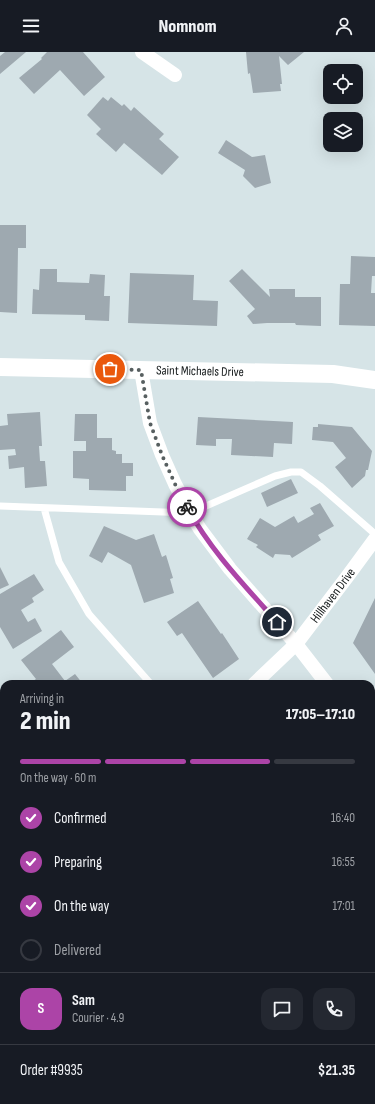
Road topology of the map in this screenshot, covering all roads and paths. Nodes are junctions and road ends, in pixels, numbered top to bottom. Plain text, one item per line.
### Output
1 (142, 52) edge
2 (175, 75) dead end
3 (0, 367) edge
4 (141, 370) junction
5 (375, 380) edge
6 (0, 506) edge
7 (44, 508) junction
8 (190, 513) junction
9 (375, 534) edge
10 (375, 539) edge
11 (296, 644) junction
12 (147, 680) edge
13 (258, 680) edge
14 (324, 680) edge

1 - 2 street
3 - 4 street, Saint Michaels Drive
4 - 5 street, Saint Michaels Drive
4 - 8 street
6 - 7 lane
7 - 8 lane
7 - 12 lane
8 - 9 lane
8 - 11 street
10 - 11 street, Hillhaven Drive
11 - 13 street, Hillhaven Drive
11 - 14 street

